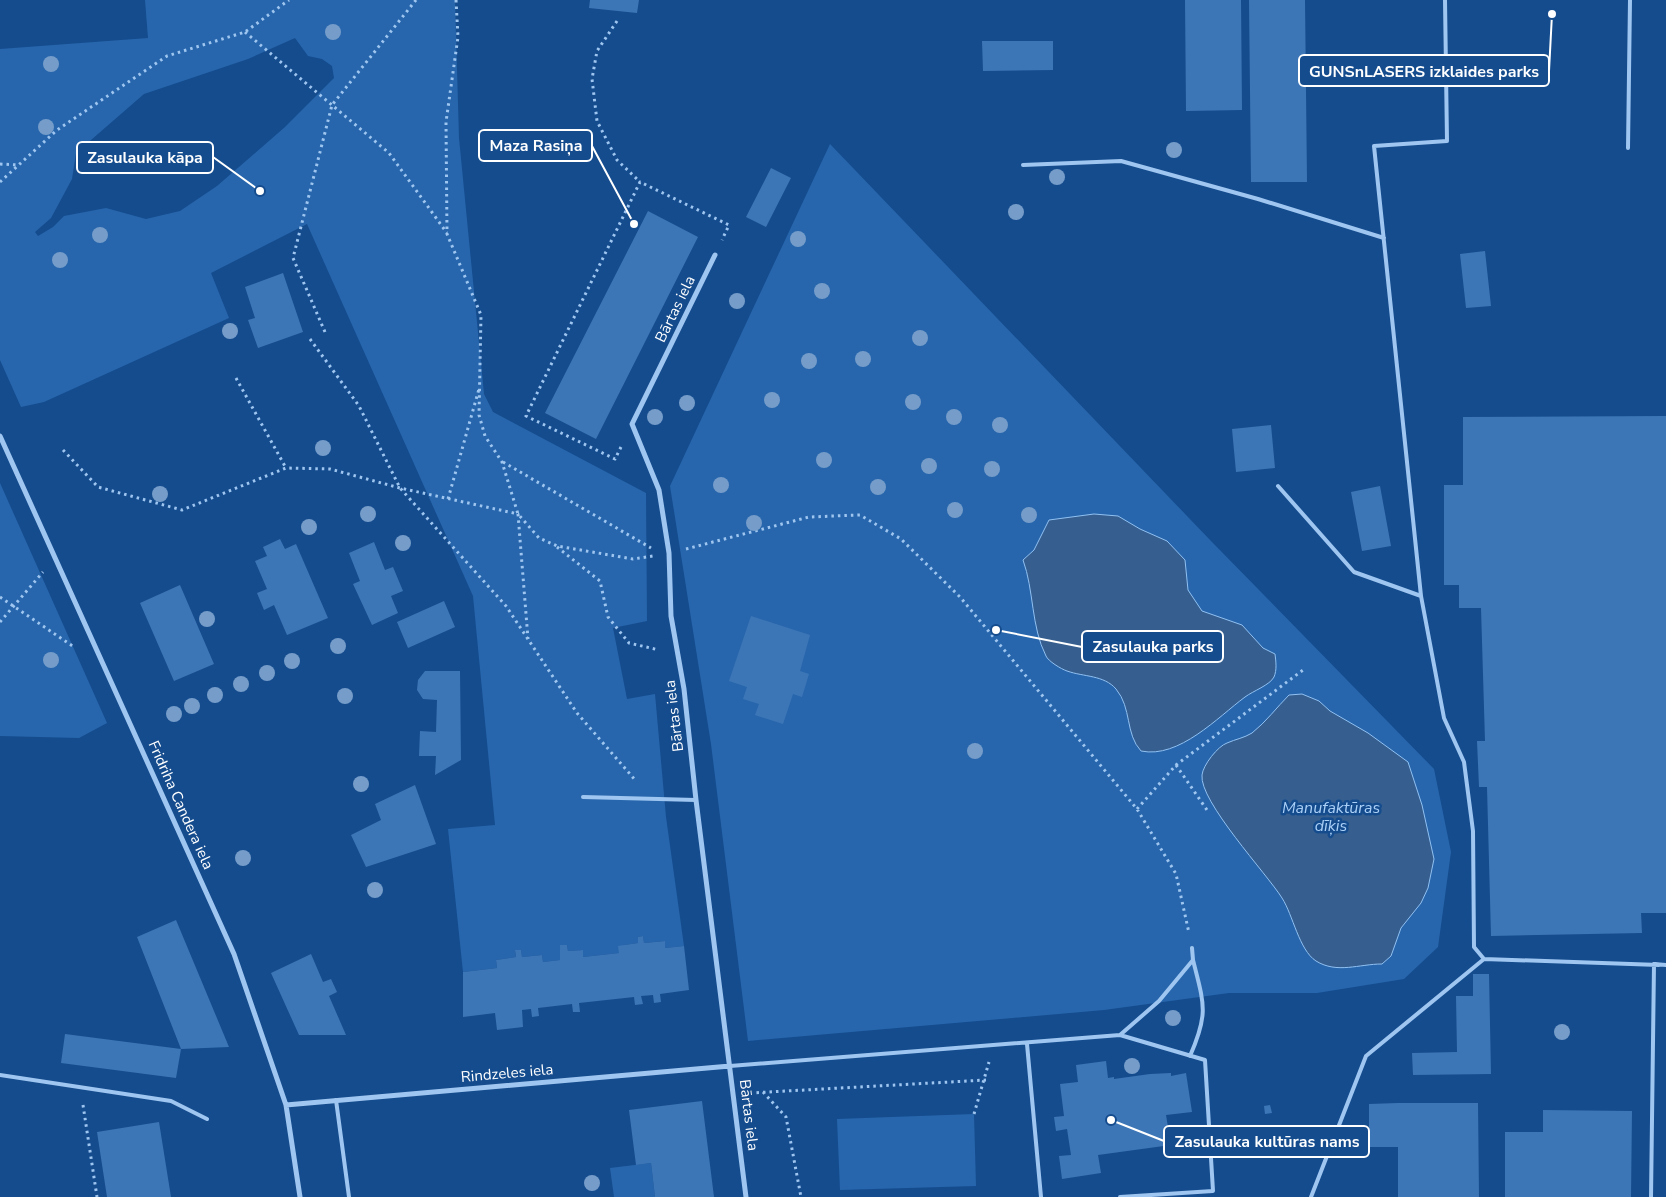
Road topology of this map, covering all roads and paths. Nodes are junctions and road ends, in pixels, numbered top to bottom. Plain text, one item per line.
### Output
1 (289, 0) edge
2 (416, 0) edge
3 (456, 0) edge
4 (1445, 0) edge
5 (1630, 0) edge
6 (617, 21) dead end
7 (245, 32) junction
8 (332, 105) junction
9 (1628, 148) dead end
10 (0, 164) edge
11 (18, 165) junction
12 (1022, 165) dead end
13 (0, 182) edge
14 (640, 182) junction
15 (447, 234) junction
16 (1384, 238) junction
17 (715, 255) joint
18 (325, 332) dead end
19 (310, 340) dead end
20 (236, 378) dead end
21 (481, 383) junction
22 (632, 424) junction
23 (0, 436) edge
24 (63, 450) dead end
25 (502, 462) junction
26 (286, 468) junction
27 (1278, 486) dead end
28 (400, 488) junction
29 (448, 499) junction
30 (518, 514) junction
31 (557, 546) junction
32 (669, 553) junction
33 (662, 554) junction
34 (55, 558) junction
35 (1421, 596) junction
36 (0, 597) edge
37 (13, 607) junction
38 (0, 622) edge
39 (528, 639) junction
40 (678, 655) junction
41 (104, 666) junction
42 (1303, 670) dead end
43 (1176, 765) junction
44 (583, 797) dead end
45 (650, 798) junction
46 (696, 800) junction
47 (1137, 808) junction
48 (1207, 810) dead end
49 (1192, 948) joint
50 (1484, 959) junction
51 (1193, 960) junction
52 (1659, 964) junction
53 (1666, 965) edge
54 (1120, 1035) junction
55 (1027, 1044) junction
56 (993, 1047) junction
57 (1190, 1056) junction
58 (730, 1066) junction
59 (0, 1075) edge
60 (986, 1080) junction
61 (80, 1087) junction
62 (762, 1092) junction
63 (734, 1094) junction
64 (336, 1100) junction
65 (286, 1105) junction
66 (974, 1114) dead end
67 (207, 1119) dead end
68 (97, 1197) edge
69 (300, 1197) edge
70 (349, 1197) edge
71 (746, 1197) edge
72 (801, 1197) edge
73 (1041, 1197) edge
74 (1120, 1197) edge
75 (1311, 1197) edge
76 (1651, 1197) edge

1 - 7 path
2 - 8 path
3 - 15 path
4 - 16 lane
5 - 9 lane
6 - 14 path
7 - 8 path
7 - 11 path
8 - 15 path
8 - 18 path
10 - 11 path
11 - 13 path
12 - 16 lane
14 - 17 path
14 - 22 path
15 - 21 path
16 - 35 lane
17 - 22 street, Bārtas iela
19 - 28 path
20 - 26 path
21 - 25 path
21 - 29 path
22 - 32 street, Bārtas iela
23 - 34 street, Fridriha Candera iela
24 - 26 path
25 - 30 path
25 - 33 path
26 - 28 path
27 - 35 lane
28 - 29 path
28 - 39 path
29 - 30 path
30 - 31 path
30 - 39 path
31 - 33 path
31 - 40 path
32 - 33 path
32 - 40 street, Bārtas iela
32 - 47 path
34 - 37 path
34 - 41 street, Fridriha Candera iela
35 - 50 lane
36 - 37 path
37 - 38 path
37 - 41 path
39 - 45 path
40 - 46 street, Bārtas iela
41 - 65 street, Fridriha Candera iela
42 - 43 path
43 - 47 path
43 - 48 path
44 - 45 lane
45 - 46 lane
46 - 58 street, Bārtas iela
47 - 49 path
49 - 51 lane
50 - 52 lane
50 - 75 lane
51 - 54 lane
51 - 57 lane
52 - 53 lane
52 - 76 lane
54 - 55 lane
54 - 57 lane
55 - 56 lane
55 - 73 lane
56 - 58 lane
56 - 60 path
57 - 74 lane
58 - 63 street, Bārtas iela
58 - 64 street, Rindzeles iela
59 - 61 lane
60 - 62 path
60 - 66 path
61 - 67 lane
61 - 68 path
62 - 63 path
62 - 72 path
63 - 71 street, Bārtas iela
64 - 65 street, Rindzeles iela
64 - 70 lane
65 - 69 street, Fridriha Candera iela

